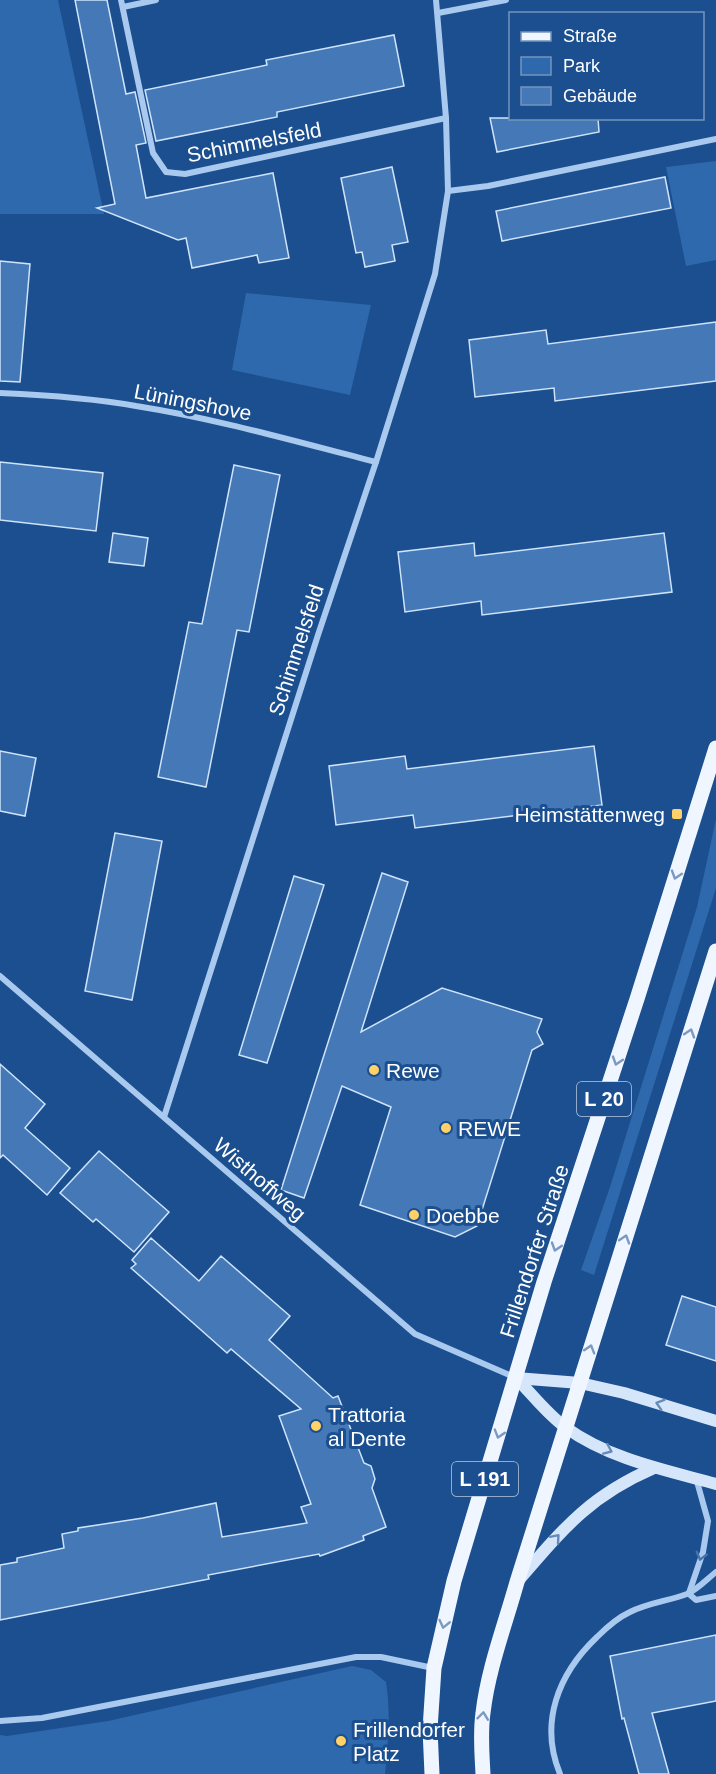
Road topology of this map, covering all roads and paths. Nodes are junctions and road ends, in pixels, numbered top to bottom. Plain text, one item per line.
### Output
1 (156, 0) edge
2 (436, 0) edge
3 (506, 0) edge
4 (122, 3) edge
5 (438, 13) junction
6 (446, 118) junction
7 (716, 139) edge
8 (448, 191) junction
9 (0, 393) edge
10 (376, 462) junction
11 (716, 748) edge
12 (716, 951) edge
13 (0, 975) edge
14 (164, 1117) junction
15 (516, 1378) junction
16 (580, 1383) junction
17 (716, 1421) edge
18 (565, 1427) junction
19 (654, 1468) junction
20 (696, 1478) junction
21 (716, 1484) edge
22 (716, 1572) edge
23 (517, 1582) junction
24 (689, 1594) junction
25 (716, 1596) edge
26 (434, 1668) junction
27 (0, 1721) edge
28 (432, 1774) edge
29 (483, 1774) edge
30 (560, 1774) edge

1 - 4 street, Schimmelsfeld
2 - 5 street, Schimmelsfeld
3 - 5 street
4 - 6 street, Schimmelsfeld
5 - 6 street, Schimmelsfeld
6 - 8 street, Schimmelsfeld
7 - 8 street
8 - 10 street, Schimmelsfeld
9 - 10 street, Lüningshove
10 - 14 street, Schimmelsfeld
11 -> 15 main road, Frillendorfer Straße / L 20
16 -> 12 main road
13 - 14 street, Wisthoffweg
14 - 15 street, Wisthoffweg
15 - 16 main road
15 - 18 main road
15 -> 26 main road, Frillendorfer Straße / L 191
17 -> 16 main road
16 - 18 main road
18 -> 19 main road
18 - 23 main road, L 191
19 - 20 main road
23 -> 19 main road, L 191
20 - 21 main road
20 -> 24 street
22 - 24 street
29 -> 23 main road, L 191
24 - 25 street
24 - 30 street
26 - 27 street
26 - 28 main road, Frillendorfer Straße / L 191

